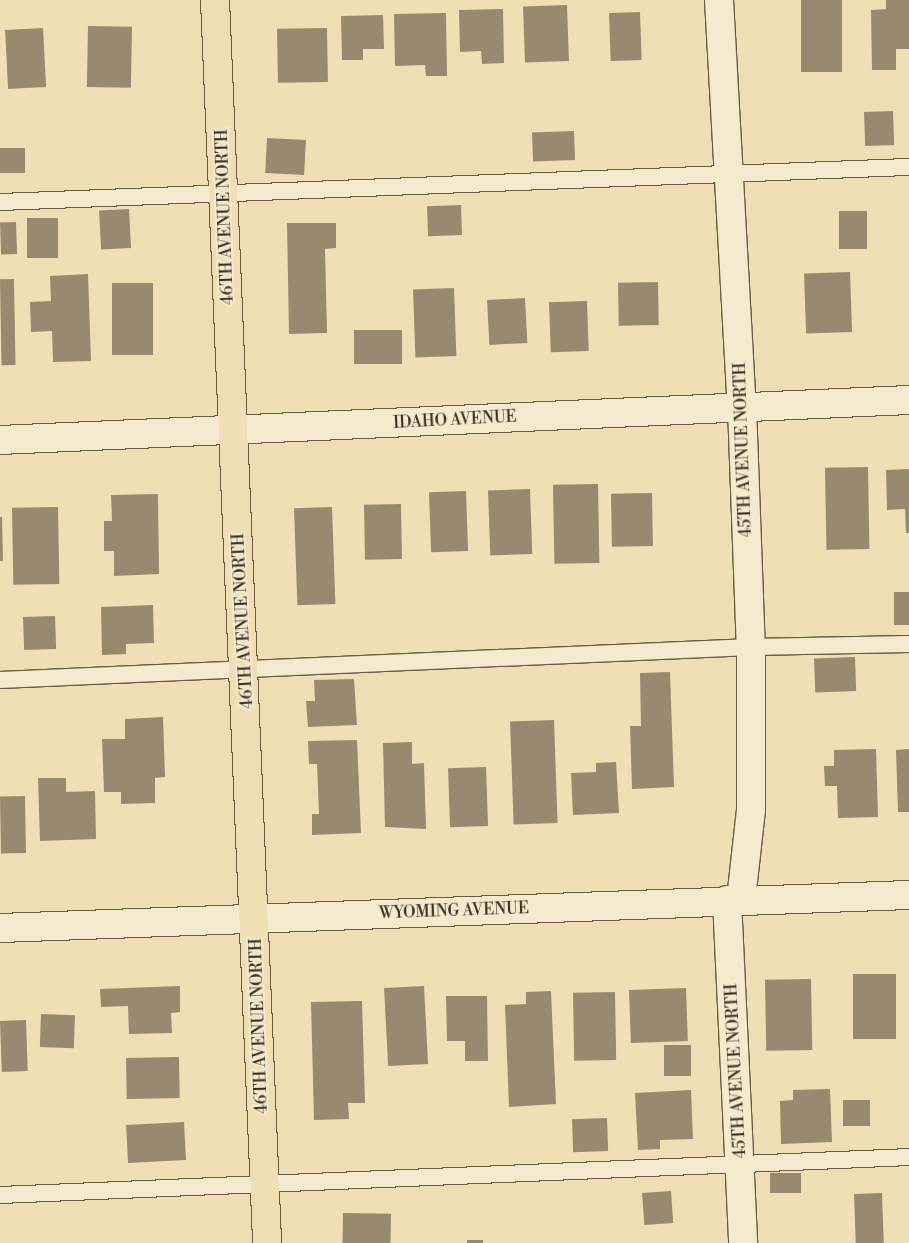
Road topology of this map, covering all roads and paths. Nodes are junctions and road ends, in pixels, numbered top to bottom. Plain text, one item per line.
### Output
1 (215, 0) edge
2 (719, 0) edge
3 (909, 166) edge
4 (730, 176) junction
5 (225, 192) junction
6 (0, 202) edge
7 (909, 400) edge
8 (742, 407) junction
9 (234, 430) junction
10 (0, 440) edge
11 (909, 644) edge
12 (751, 647) junction
13 (245, 669) junction
14 (0, 680) edge
15 (909, 895) edge
16 (734, 900) junction
17 (254, 920) junction
18 (0, 928) edge
19 (909, 1157) edge
20 (740, 1166) junction
21 (265, 1182) junction
22 (0, 1195) edge
23 (266, 1243) edge
24 (743, 1243) edge

1 - 5 main road, 46TH AVENUE NORTH
2 - 4 street, 45TH AVENUE NORTH
3 - 4 lane
4 - 5 lane
4 - 8 street, 45TH AVENUE NORTH
5 - 6 lane
5 - 9 main road, 46TH AVENUE NORTH
7 - 8 street, IDAHO AVENUE
8 - 9 street, IDAHO AVENUE
8 - 12 street, 45TH AVENUE NORTH
9 - 10 street, IDAHO AVENUE
9 - 13 main road, 46TH AVENUE NORTH
11 - 12 lane
12 - 13 lane
12 - 16 street, 45TH AVENUE NORTH
13 - 14 lane
13 - 17 main road, 46TH AVENUE NORTH
15 - 16 street, WYOMING AVENUE
16 - 17 street, WYOMING AVENUE
16 - 20 street, 45TH AVENUE NORTH
17 - 18 street, WYOMING AVENUE
17 - 21 main road, 46TH AVENUE NORTH
19 - 20 lane
20 - 21 lane
20 - 24 street, 45TH AVENUE NORTH
21 - 22 lane
21 - 23 main road, 46TH AVENUE NORTH

